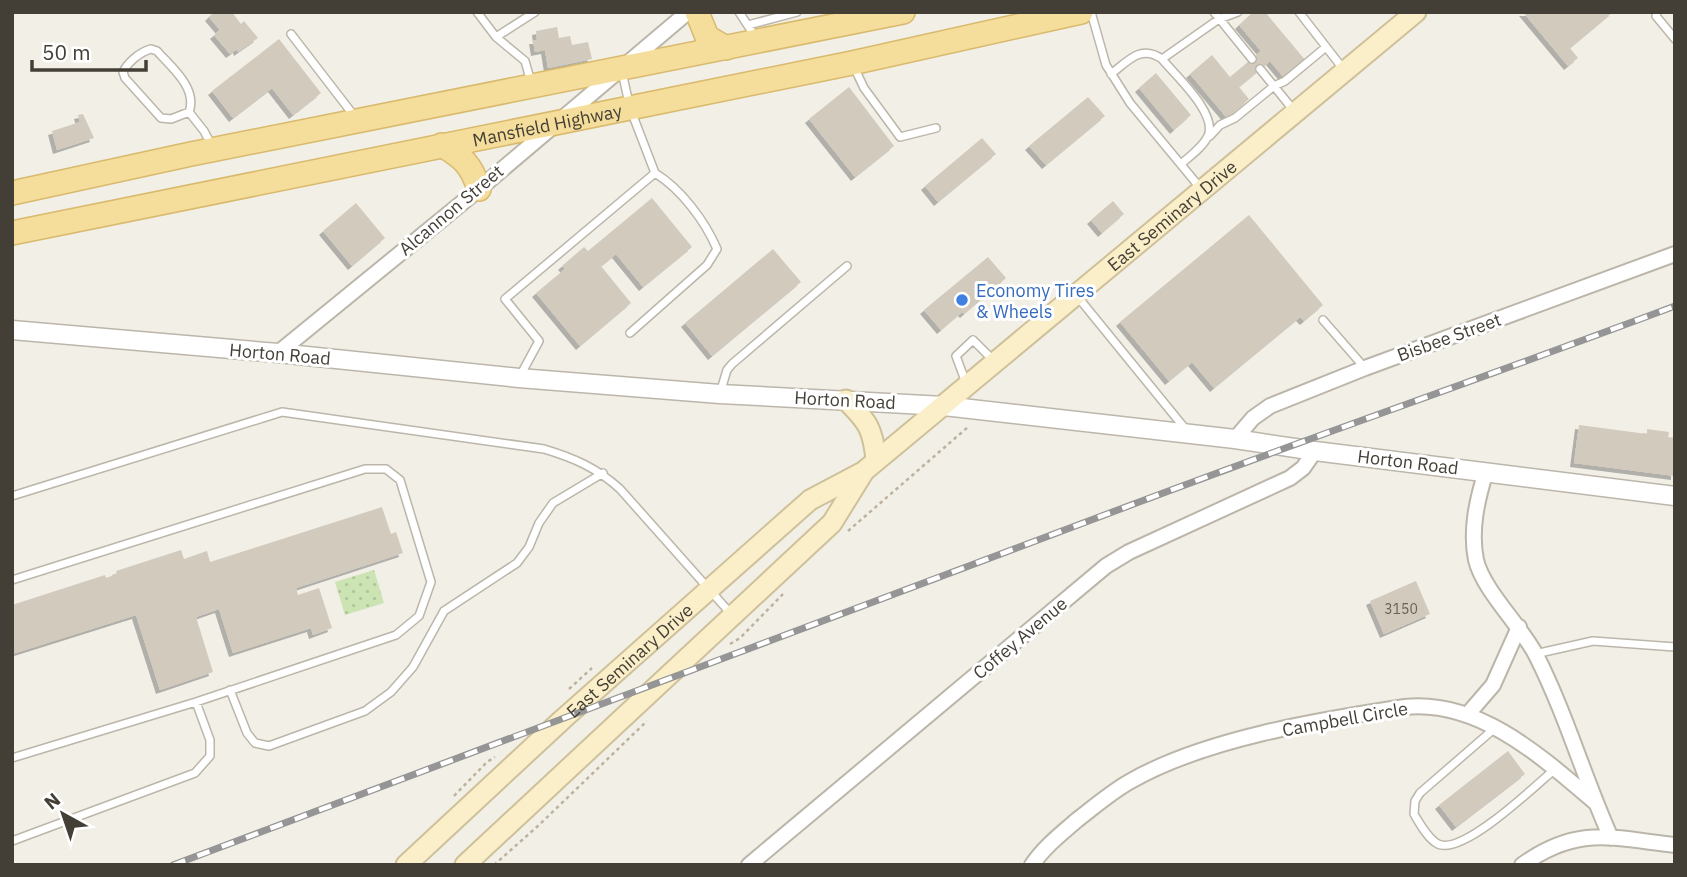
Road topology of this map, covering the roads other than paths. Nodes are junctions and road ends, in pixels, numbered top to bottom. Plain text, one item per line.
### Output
1 (477, 12) edge
2 (535, 12) edge
3 (688, 12) edge
4 (697, 12) edge
5 (739, 12) edge
6 (903, 12) edge
7 (1081, 12) edge
8 (1091, 12) edge
9 (1214, 12) edge
10 (1238, 12) edge
11 (1299, 12) edge
12 (1416, 12) edge
13 (1657, 12) edge
14 (801, 19) edge
15 (1219, 19) junction
16 (753, 33) junction
17 (291, 34) dead end
18 (496, 37) junction
19 (1675, 39) edge
20 (1326, 47) junction
21 (726, 48) junction
22 (1162, 59) junction
23 (1252, 59) dead end
24 (852, 63) junction
25 (621, 68) junction
26 (1260, 69) dead end
27 (1345, 71) junction
28 (1111, 74) junction
29 (532, 86) junction
30 (1274, 86) junction
31 (630, 108) junction
32 (189, 112) junction
33 (1296, 113) junction
34 (358, 121) junction
35 (554, 124) junction
36 (936, 128) dead end
37 (1207, 139) junction
38 (442, 145) junction
39 (214, 149) junction
40 (1181, 164) junction
41 (655, 173) junction
42 (479, 189) junction
43 (1203, 190) junction
44 (12, 193) edge
45 (12, 233) edge
46 (1675, 254) edge
47 (847, 266) dead end
48 (1077, 296) junction
49 (1323, 320) dead end
50 (12, 330) edge
51 (630, 333) dead end
52 (278, 353) junction
53 (996, 363) junction
54 (1365, 368) junction
55 (519, 378) junction
56 (968, 387) junction
57 (720, 394) junction
58 (846, 400) junction
59 (944, 406) junction
60 (1189, 434) junction
61 (1235, 439) junction
62 (1315, 451) junction
63 (870, 466) junction
64 (1486, 471) junction
65 (603, 473) junction
66 (12, 496) edge
67 (1675, 496) edge
68 (12, 580) edge
69 (709, 589) junction
70 (733, 616) junction
71 (1519, 628) junction
72 (1675, 647) edge
73 (1535, 654) junction
74 (230, 690) junction
75 (196, 702) junction
76 (1468, 714) junction
77 (1495, 728) junction
78 (12, 758) edge
79 (1555, 769) junction
80 (1596, 803) junction
81 (1611, 838) junction
82 (12, 841) edge
83 (1675, 845) edge
84 (406, 865) edge
85 (466, 865) edge
86 (749, 865) edge
87 (1032, 865) edge
88 (1522, 865) edge

1 - 18 lane
2 - 18 lane
3 - 25 street, Alcannon Street
4 - 21 main road
5 - 16 lane
6 - 14 main road
7 - 24 main road, Mansfield Highway
8 - 28 lane
9 - 15 lane
10 - 15 lane
11 - 20 lane
12 - 27 main road, East Seminary Drive
13 - 19 lane
14 - 16 main road
15 - 22 lane
15 - 23 lane
16 - 21 main road
17 - 34 lane
18 - 29 lane
20 - 27 lane
20 - 30 lane
21 - 25 main road
22 - 28 lane
22 - 37 lane
24 - 31 main road, Mansfield Highway
24 - 36 lane
25 - 29 main road
25 - 31 lane
25 - 35 street, Alcannon Street
26 - 30 lane
27 - 33 main road, East Seminary Drive
28 - 40 lane
29 - 34 main road
30 - 33 lane
30 - 37 lane
31 - 35 main road, Mansfield Highway
31 - 41 lane
32 - 32 lane
32 - 39 lane
33 - 43 main road, East Seminary Drive
34 - 39 main road
35 - 38 main road, Mansfield Highway
35 - 42 street, Alcannon Street
37 - 40 lane
38 - 42 main road
38 - 45 main road, Mansfield Highway
39 - 44 main road
40 - 43 lane
41 - 51 lane
41 - 55 lane
42 - 52 street, Alcannon Street
43 - 48 main road, East Seminary Drive
46 - 54 street, Bisbee Street
47 - 57 lane
48 - 53 main road, East Seminary Drive
48 - 60 lane
49 - 54 lane
50 - 52 street, Horton Road
52 - 55 street, Horton Road
53 - 56 main road, East Seminary Drive
53 - 56 lane
54 - 61 street, Bisbee Street
55 - 57 street, Horton Road
56 - 59 main road, East Seminary Drive
57 - 58 street, Horton Road
58 - 59 street, Horton Road
58 - 63 main road
59 - 60 street, Horton Road
59 - 63 main road, East Seminary Drive
60 - 61 street, Horton Road
61 - 62 street, Horton Road
62 - 64 street, Horton Road
62 - 86 street, Coffey Avenue
63 - 69 main road, East Seminary Drive
63 - 70 main road, East Seminary Drive
64 - 67 street, Horton Road
64 - 71 street
65 - 66 lane
65 - 69 lane
65 - 74 lane
68 - 74 lane
69 - 70 lane
69 - 84 main road, East Seminary Drive
70 - 85 main road, East Seminary Drive
71 - 73 street
71 - 76 street
72 - 73 lane
73 - 80 street
74 - 75 lane
75 - 78 lane
75 - 82 lane
76 - 77 street, Campbell Circle
76 - 87 street, Campbell Circle
77 - 79 street, Campbell Circle
77 - 79 lane
79 - 80 street, Campbell Circle
80 - 81 street
81 - 83 street
81 - 88 street

